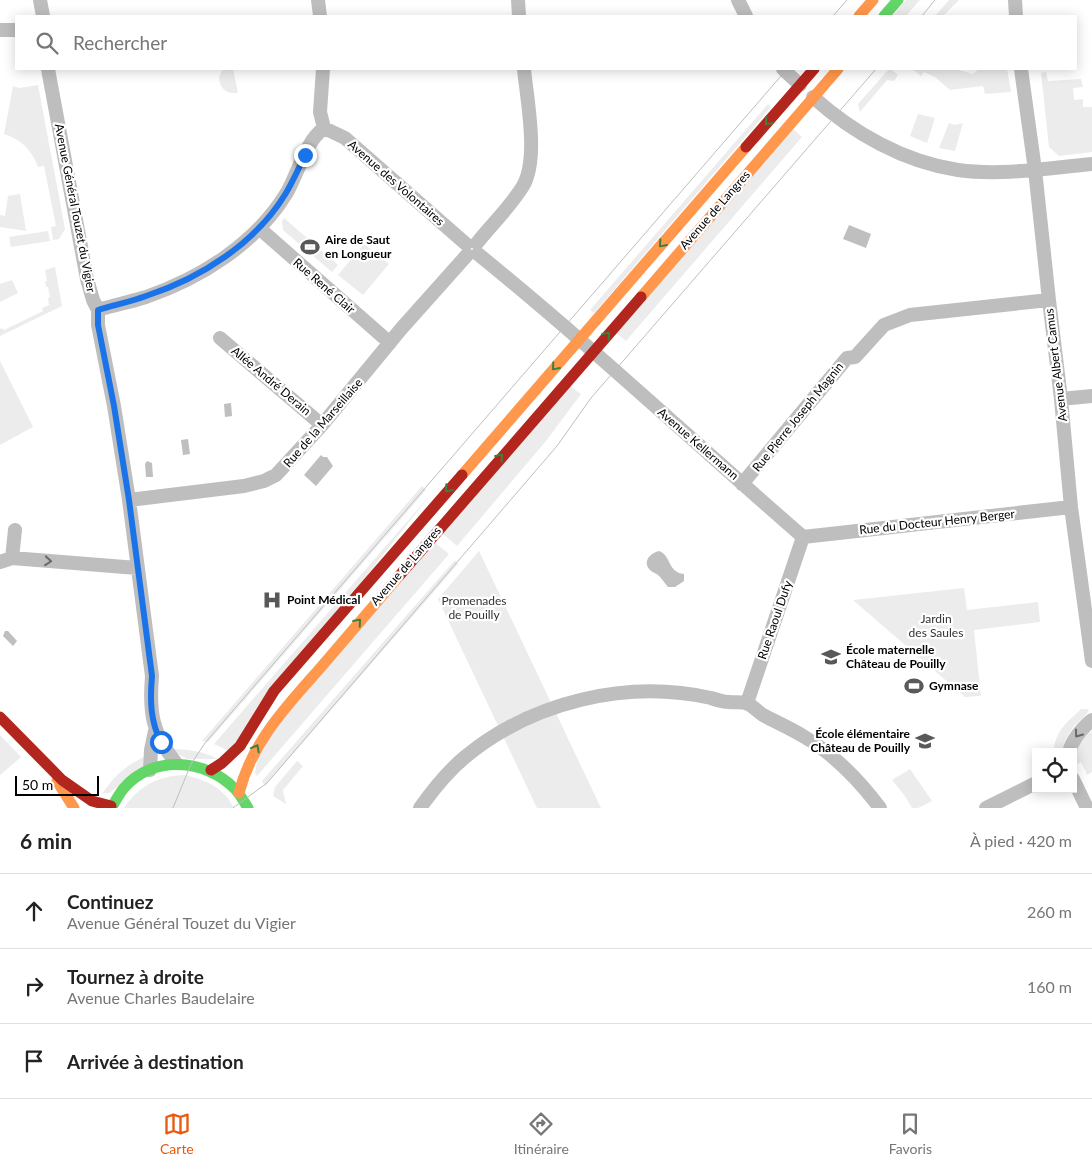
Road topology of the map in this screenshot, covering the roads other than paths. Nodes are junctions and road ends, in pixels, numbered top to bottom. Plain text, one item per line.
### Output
1 (318, 0) edge
2 (518, 0) edge
3 (738, 0) edge
4 (873, 0) edge
5 (898, 0) edge
6 (1015, 0) edge
7 (40, 1) edge
8 (35, 15) edge
9 (43, 15) edge
10 (320, 15) edge
11 (519, 15) edge
12 (746, 15) edge
13 (860, 15) edge
14 (885, 15) edge
15 (1016, 15) edge
16 (0, 30) edge
17 (15, 30) edge
18 (48, 70) edge
19 (323, 70) edge
20 (524, 70) edge
21 (783, 70) edge
22 (813, 70) edge
23 (837, 70) edge
24 (1021, 70) edge
25 (800, 85) junction
26 (813, 97) junction
27 (324, 128) junction
28 (1092, 164) edge
29 (1035, 170) junction
30 (259, 228) junction
31 (472, 249) junction
32 (1049, 300) junction
33 (98, 310) junction
34 (220, 338) dead end
35 (579, 339) junction
36 (390, 343) junction
37 (592, 351) junction
38 (1092, 396) edge
39 (1061, 399) junction
40 (322, 425) junction
41 (742, 484) junction
42 (129, 500) junction
43 (1071, 507) junction
44 (15, 530) dead end
45 (804, 537) junction
46 (6, 560) edge
47 (137, 568) junction
48 (1092, 661) edge
49 (747, 703) junction
50 (0, 718) edge
51 (1092, 720) edge
52 (155, 731) junction
53 (1070, 748) edge
54 (176, 764) junction
55 (46, 765) junction
56 (150, 770) junction
57 (211, 770) junction
58 (1032, 786) edge
59 (1077, 787) edge
60 (239, 793) junction
61 (111, 807) edge
62 (74, 808) edge
63 (248, 808) edge
64 (420, 808) edge
65 (880, 808) edge
66 (986, 808) edge
67 (1087, 808) edge

1 - 10 street
2 - 11 street
3 - 12 street
4 - 13 main road
5 - 14 main road
6 - 15 street
7 - 8 street
7 - 9 street
16 - 17 street
18 - 33 street, Avenue Général Touzet du Vigier
19 - 27 street
20 - 31 street, Rue de la Marseillaise
21 - 25 street
22 - 25 main road, Avenue de Langres
23 - 26 main road, Avenue de Langres
24 - 29 street, Avenue Albert Camus
25 -> 35 main road, Avenue de Langres
26 - 29 street
37 -> 26 main road, Avenue de Langres
27 - 30 street
27 - 31 street, Avenue des Volontaires
28 - 29 street
29 - 32 street, Avenue Albert Camus
30 - 33 street
30 - 36 street, Rue René Clair
31 - 35 street, Avenue des Volontaires
31 - 36 street, Rue de la Marseillaise
32 - 39 street, Avenue Albert Camus
32 - 41 street, Rue Pierre Joseph Magnin
33 - 42 street, Avenue Général Touzet du Vigier
34 - 40 street, Allée André Derain
35 - 37 street
35 -> 57 main road, Avenue de Langres
36 - 40 street, Rue de la Marseillaise
37 - 41 street, Avenue Kellermann
60 -> 37 main road, Avenue de Langres
38 - 39 street
39 - 43 street, Avenue Albert Camus
40 - 42 street, Rue de la Marseillaise
41 - 45 street, Avenue Kellermann
42 - 47 street, Avenue Général Touzet du Vigier
43 - 45 street, Rue du Docteur Henry Berger
43 - 48 street, Avenue Albert Camus
44 - 46 street
45 - 49 street, Rue Raoul Dufy
46 -> 47 street
47 - 52 street, Avenue Général Touzet du Vigier
49 - 64 street
49 - 65 street
50 - 55 main road
51 -> 53 street
52 - 54 street, Avenue Général Touzet du Vigier
52 - 56 street, Avenue Général Touzet du Vigier
54 - 56 main road
54 - 57 main road
55 - 61 main road
55 - 62 main road
56 - 61 main road
57 - 60 main road
58 - 66 street
59 - 67 street
60 - 63 main road

